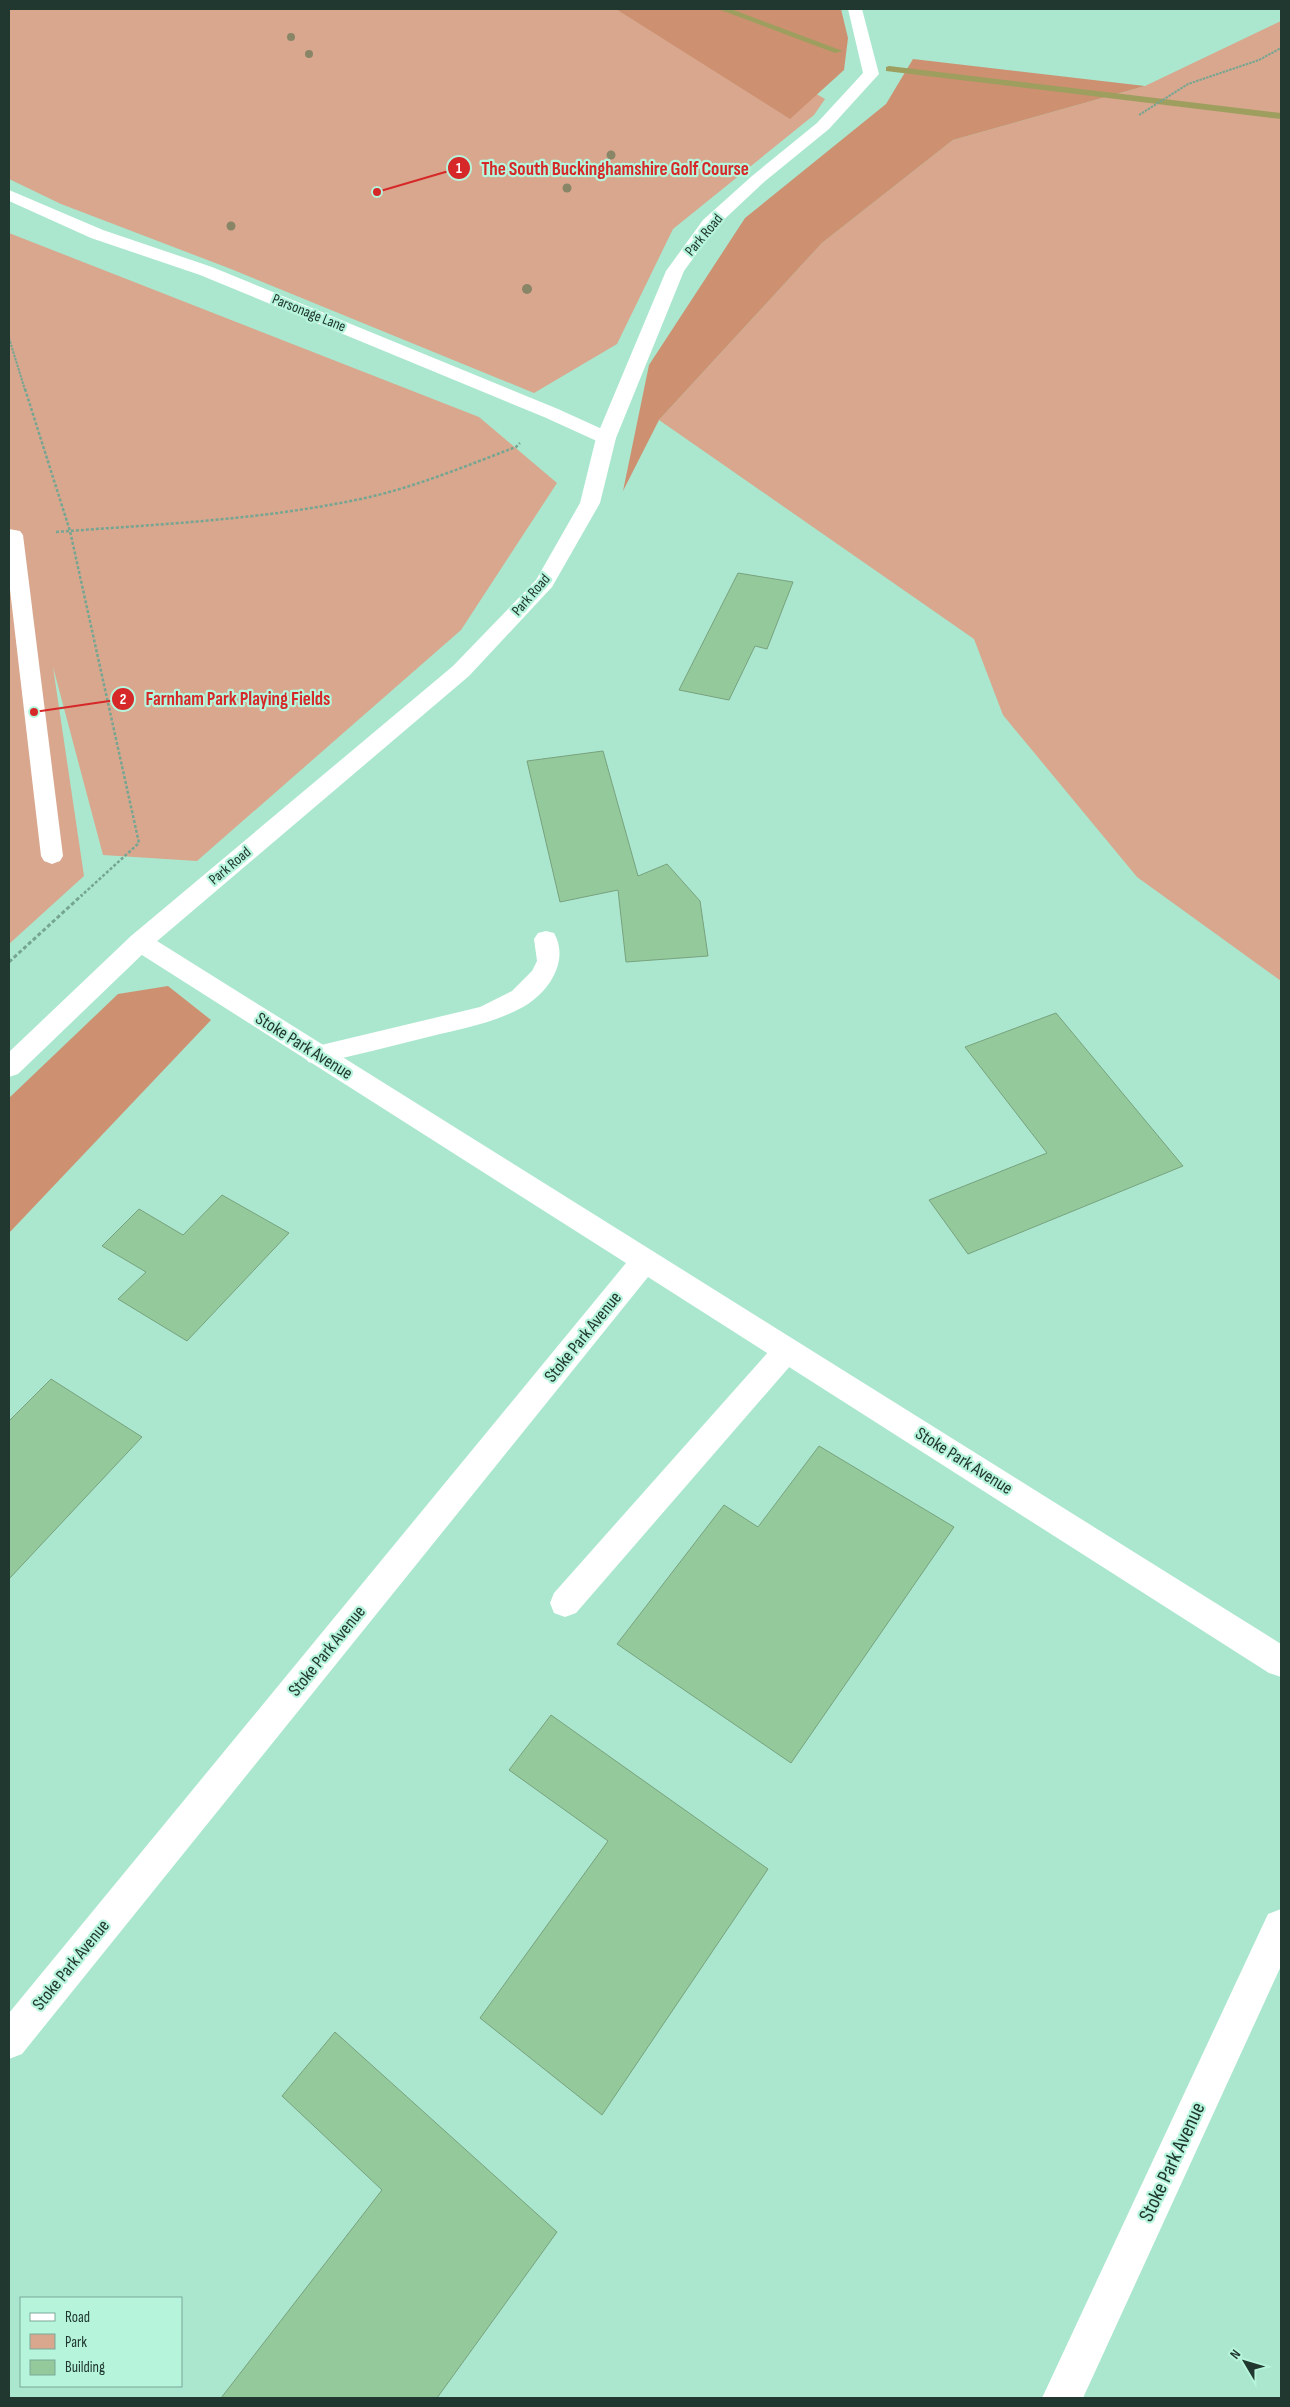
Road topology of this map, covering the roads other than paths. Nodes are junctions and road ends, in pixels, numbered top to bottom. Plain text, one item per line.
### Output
1 (855, 9) edge
2 (9, 194) edge
3 (606, 438) junction
4 (11, 535) edge
5 (52, 856) dead end
6 (546, 939) dead end
7 (140, 942) junction
8 (317, 1054) junction
9 (9, 1067) edge
10 (646, 1260) junction
11 (787, 1350) junction
12 (565, 1603) dead end
13 (1281, 1662) edge
14 (1281, 1927) edge
15 (9, 2041) edge
16 (1062, 2398) edge

1 - 3 street, Park Road
2 - 3 street, Parsonage Lane
3 - 7 street, Park Road
4 - 5 lane
6 - 8 lane
7 - 8 street, Stoke Park Avenue
7 - 9 street, Park Road
8 - 10 street, Stoke Park Avenue
10 - 11 street, Stoke Park Avenue
10 - 15 street, Stoke Park Avenue
11 - 12 lane
11 - 13 street, Stoke Park Avenue
14 - 16 street, Stoke Park Avenue

